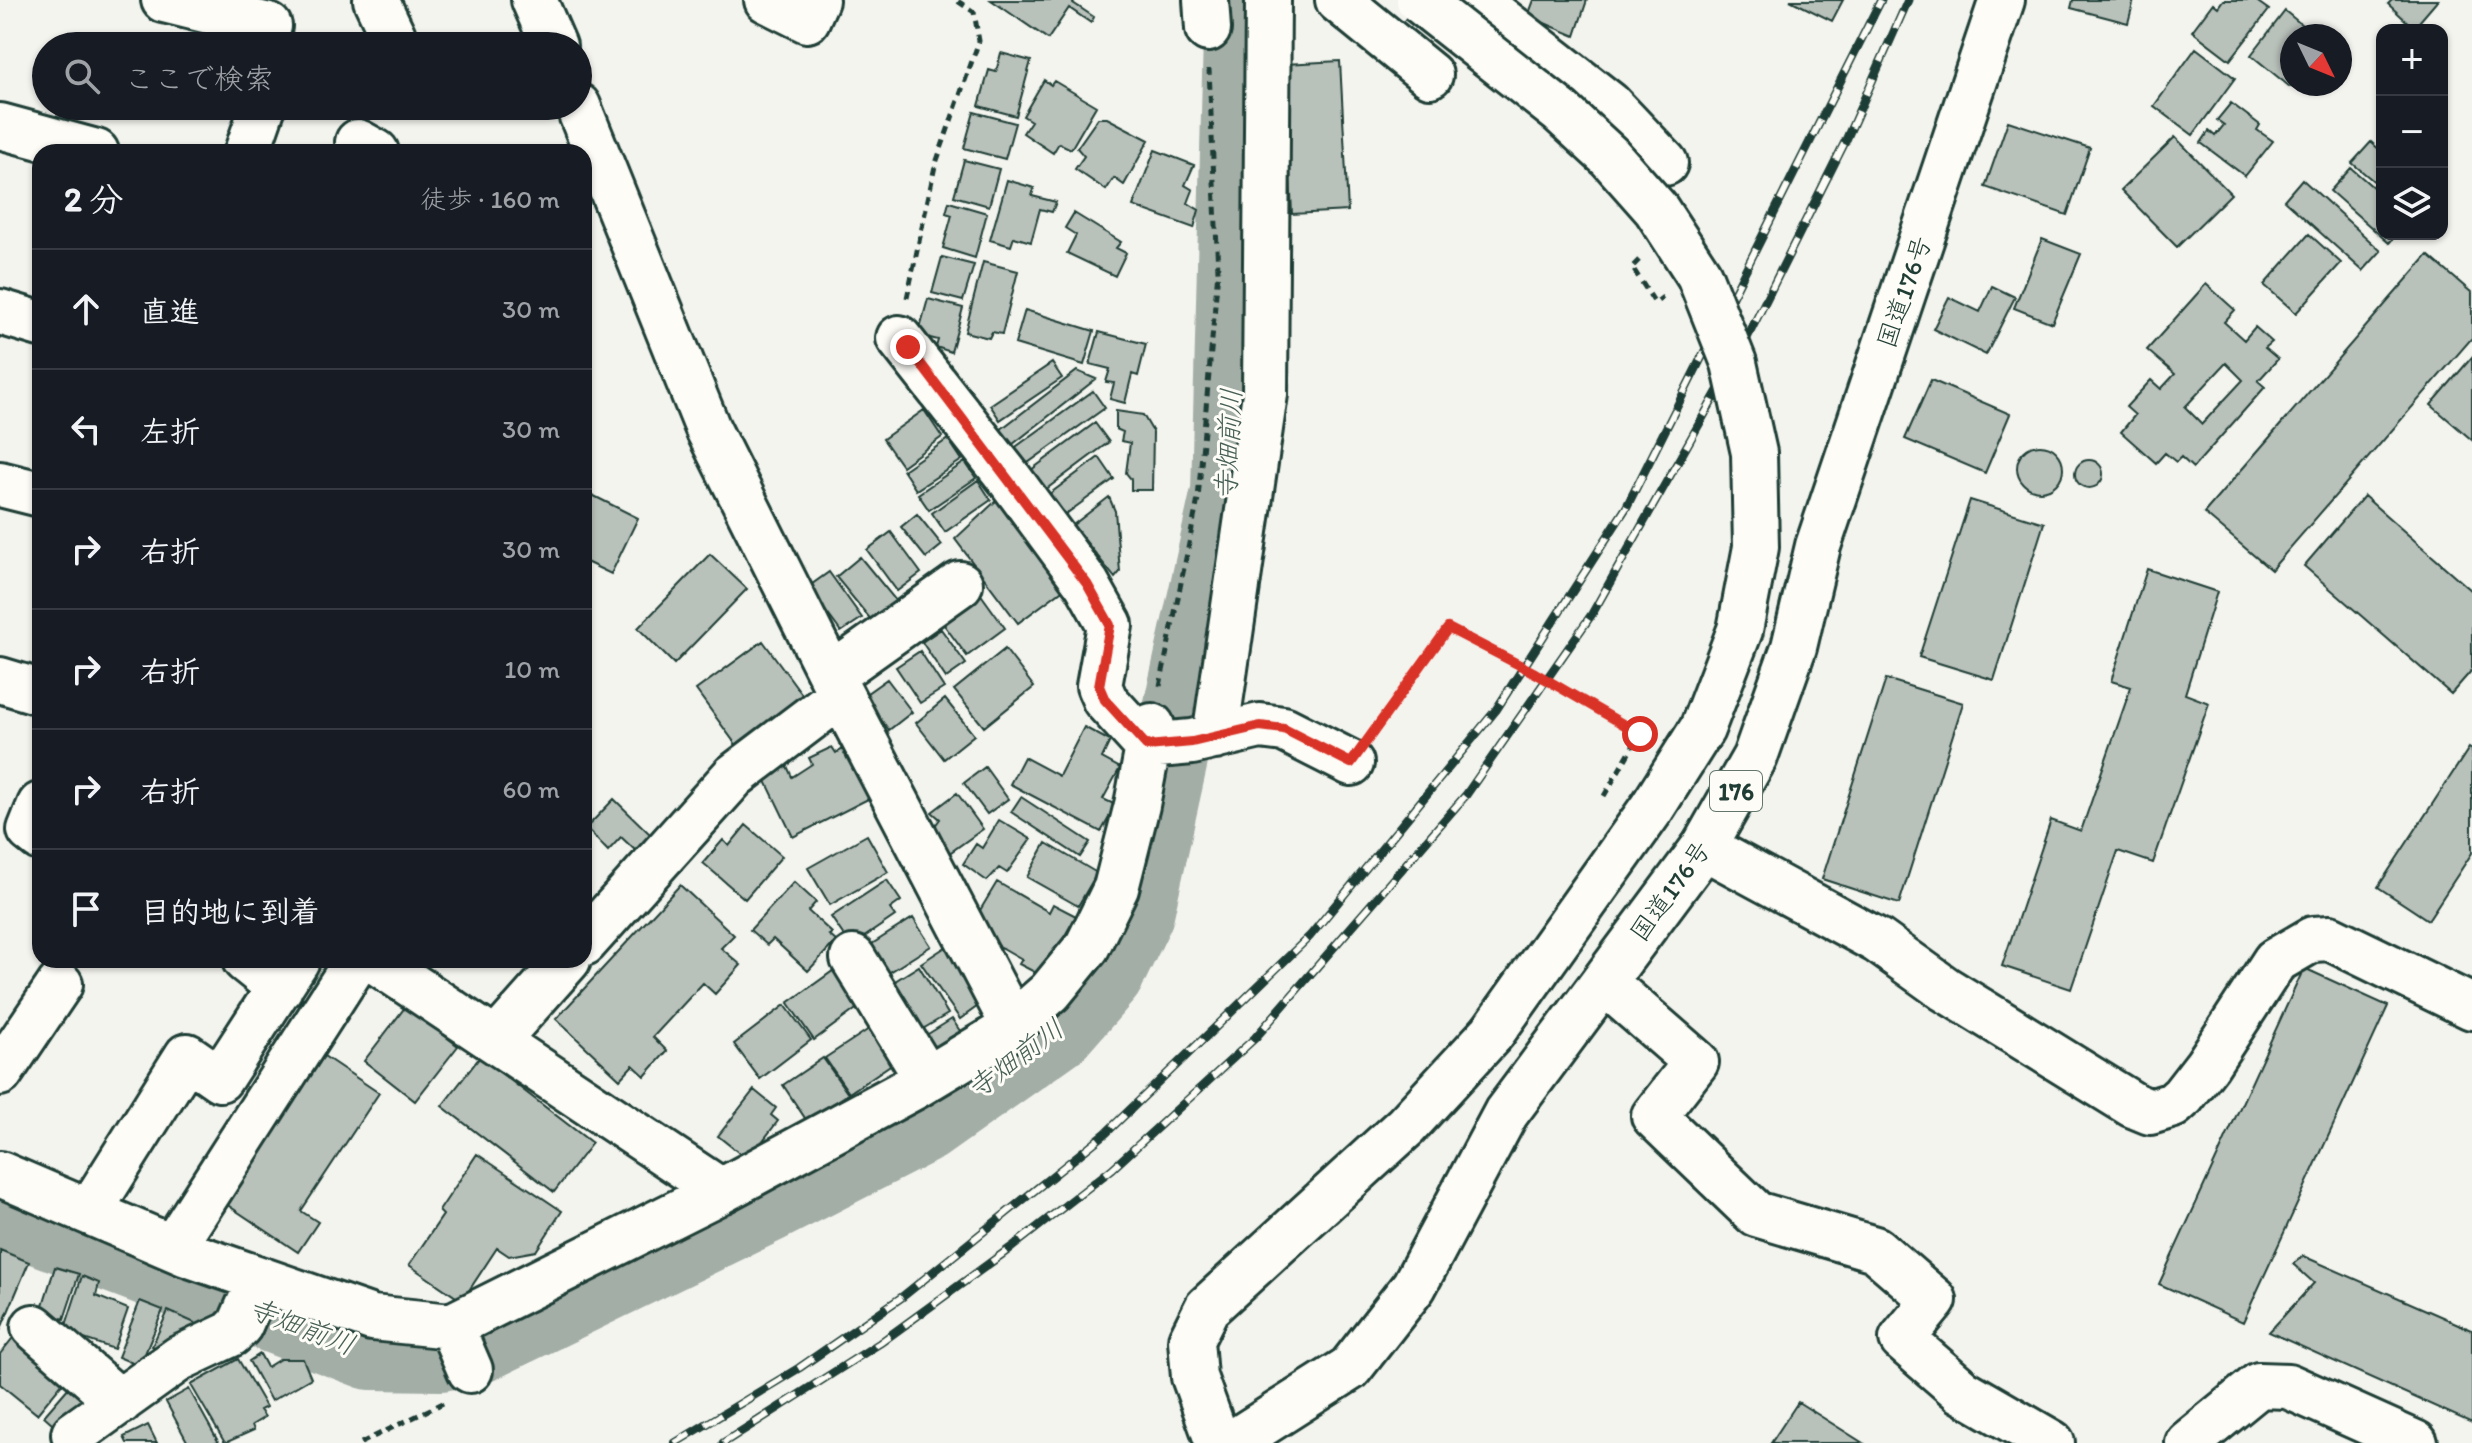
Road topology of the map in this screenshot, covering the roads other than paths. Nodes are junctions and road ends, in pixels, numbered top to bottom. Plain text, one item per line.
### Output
1 (164, 0) edge
2 (534, 0) edge
3 (767, 0) edge
4 (816, 0) edge
5 (1268, 0) edge
6 (1338, 0) edge
7 (1419, 0) edge
8 (1476, 0) edge
9 (2002, 0) edge
10 (267, 24) edge
11 (548, 32) edge
12 (1430, 75) dead end
13 (258, 120) edge
14 (581, 120) edge
15 (0, 126) edge
16 (66, 144) edge
17 (250, 144) edge
18 (587, 144) edge
19 (1665, 163) dead end
20 (592, 164) edge
21 (0, 312) edge
22 (32, 322) edge
23 (899, 338) road end
24 (0, 484) edge
25 (32, 492) edge
26 (960, 584) dead end
27 (0, 680) edge
28 (836, 685) junction
29 (32, 690) edge
30 (1172, 739) junction
31 (1351, 763) road end
32 (1704, 847) junction
33 (592, 934) edge
34 (853, 958) dead end
35 (352, 968) edge
36 (386, 968) edge
37 (561, 968) edge
38 (289, 974) edge
39 (1604, 982) junction
40 (60, 984) dead end
41 (2472, 1007) edge
42 (1012, 1023) junction
43 (496, 1041) junction
44 (0, 1073) edge
45 (927, 1079) junction
46 (0, 1174) edge
47 (721, 1191) junction
48 (89, 1212) junction
49 (173, 1247) junction
50 (260, 1279) junction
51 (451, 1326) junction
52 (34, 1327) dead end
53 (470, 1370) road end
54 (120, 1402) junction
55 (74, 1434) dead end
56 (1218, 1443) edge
57 (1232, 1443) edge
58 (2052, 1443) edge
59 (2188, 1443) edge
60 (2415, 1443) edge

1 - 10 main road
2 - 11 main road
3 - 4 main road
5 - 30 main road
6 - 12 main road
7 - 56 main road, bridge
8 - 19 main road
9 - 32 main road, 国道176号 / 176
13 - 17 main road
14 - 18 main road
15 - 16 main road
20 - 28 main road
21 - 22 main road
23 - 30 main road
24 - 25 main road
26 - 28 main road
27 - 29 main road
28 - 33 main road
28 - 42 main road
30 - 31 main road
30 - 42 main road
32 - 39 main road, 国道176号 / 176
32 - 41 main road
34 - 45 main road
35 - 49 main road
36 - 43 main road
37 - 43 main road
38 - 48 main road
39 - 57 main road, 国道176号 / 176
39 - 58 main road
40 - 44 main road
42 - 45 main road
43 - 47 main road
45 - 47 main road
46 - 48 main road
47 - 51 main road
48 - 49 main road
49 - 50 main road
50 - 51 main road
50 - 54 main road
51 - 53 main road
52 - 54 main road
54 - 55 main road
59 - 60 main road

